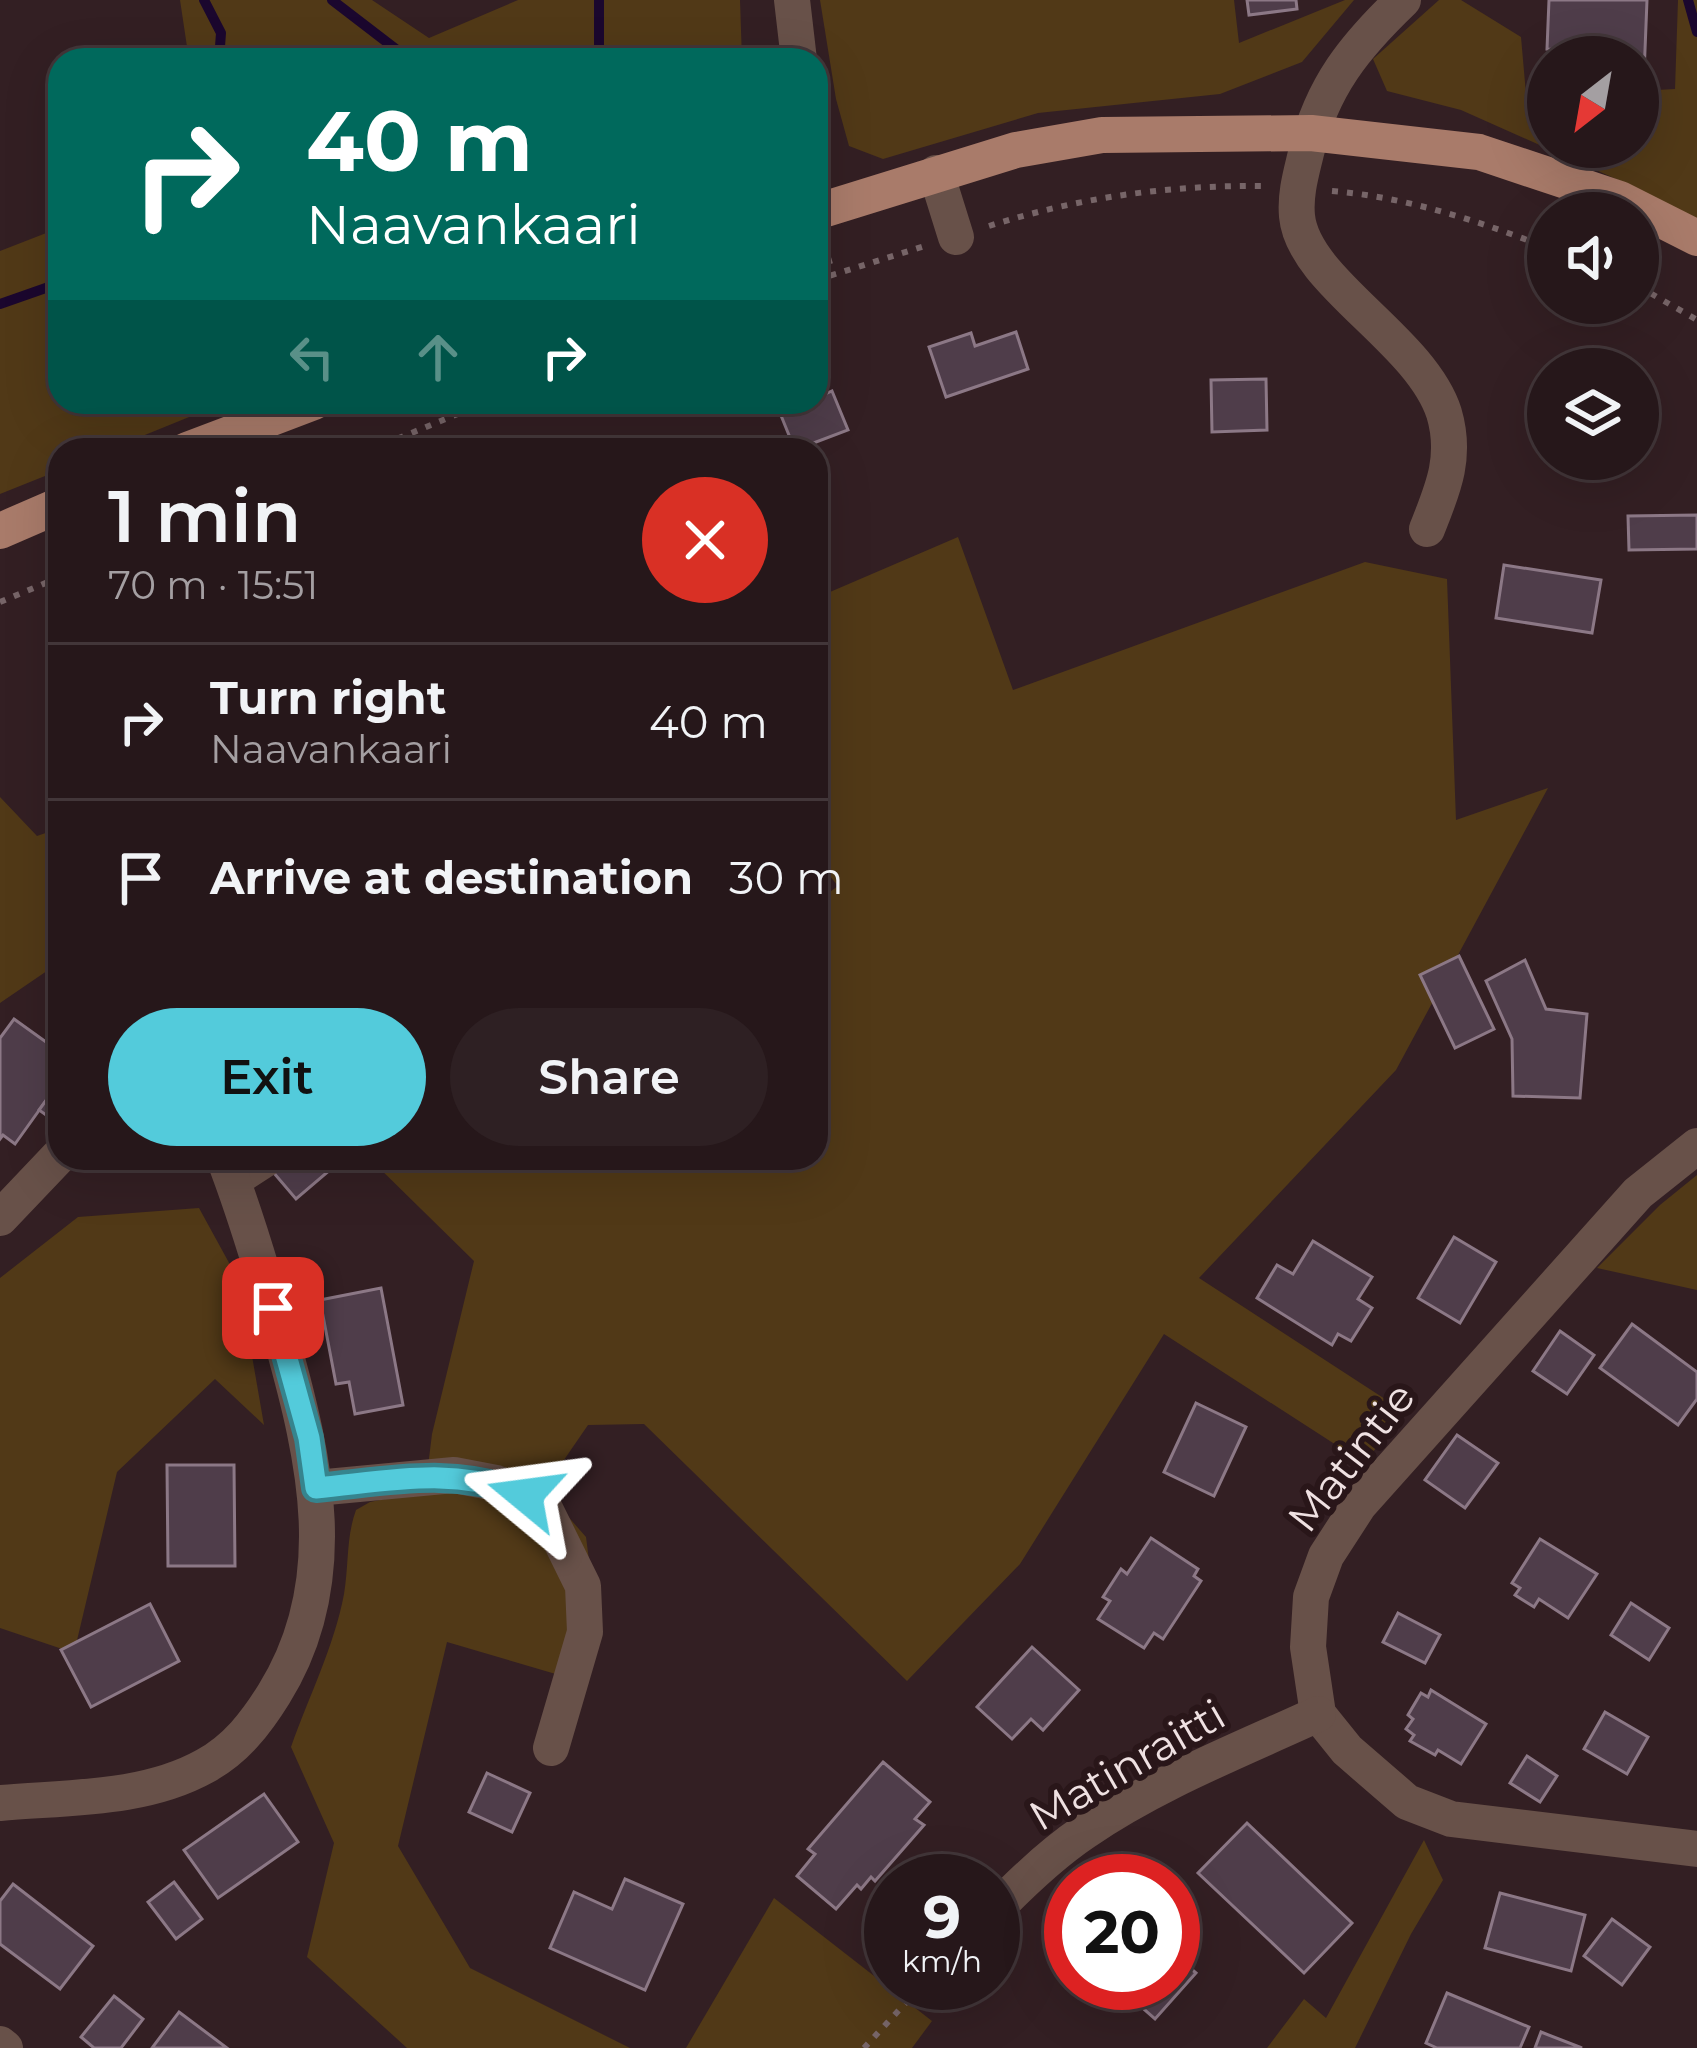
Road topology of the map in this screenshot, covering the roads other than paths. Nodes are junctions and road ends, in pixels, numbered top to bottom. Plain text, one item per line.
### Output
1 (792, 0) edge
2 (1403, 0) edge
3 (798, 48) edge
4 (1311, 133) junction
5 (936, 173) junction
6 (828, 200) edge
7 (956, 237) road end
8 (1697, 238) edge
9 (282, 414) edge
10 (220, 438) edge
11 (48, 510) edge
12 (1427, 529) dead end
13 (0, 531) edge
14 (1697, 1146) edge
15 (48, 1168) edge
16 (228, 1170) edge
17 (0, 1218) edge
18 (316, 1488) junction
19 (1318, 1714) junction
20 (551, 1748) dead end
21 (0, 1803) edge
22 (1697, 1849) edge
23 (1020, 1884) edge

1 - 3 street
2 - 4 street
4 - 5 main road
4 - 8 main road
4 - 12 street
5 - 6 main road
5 - 7 street
9 - 10 main road
11 - 13 main road
14 - 19 street, Matintie
15 - 17 street
16 - 18 street
18 - 20 street
18 - 21 street
19 - 22 street
19 - 23 street, Matinraitti

